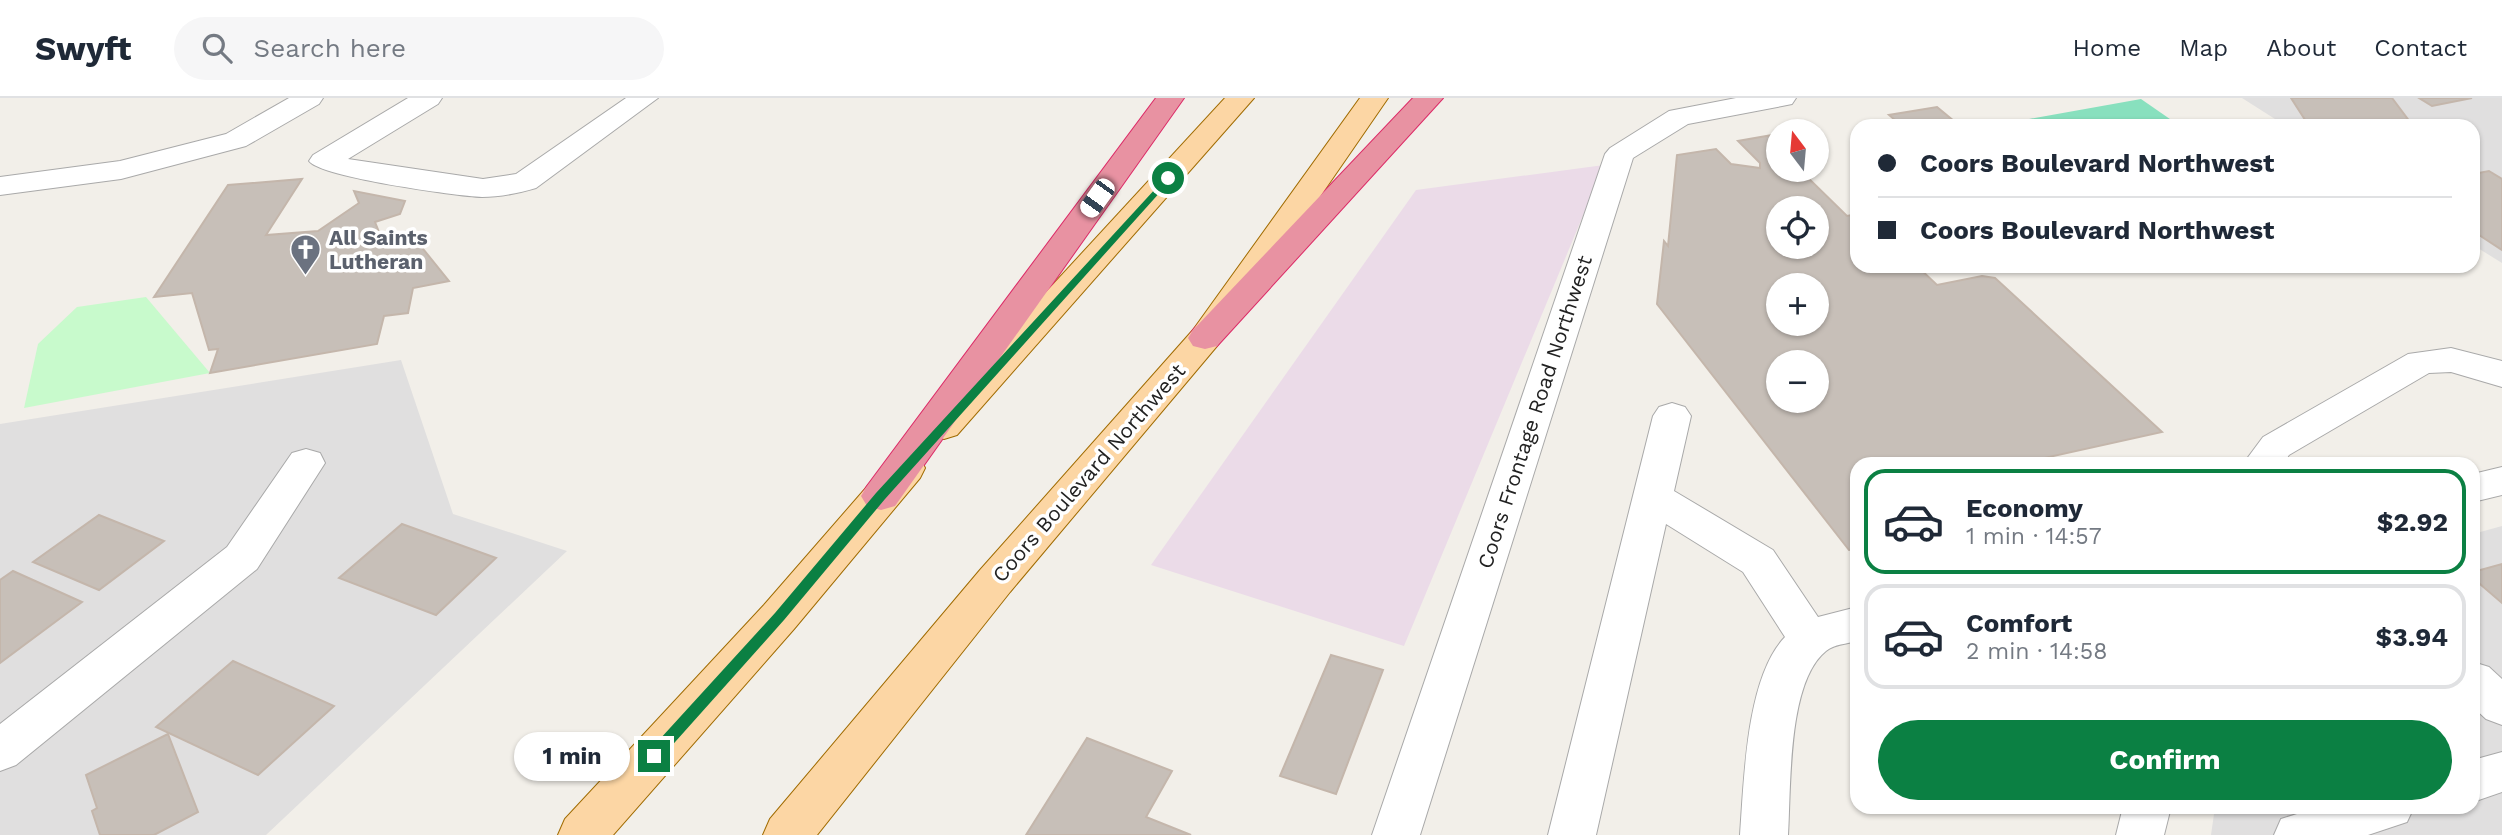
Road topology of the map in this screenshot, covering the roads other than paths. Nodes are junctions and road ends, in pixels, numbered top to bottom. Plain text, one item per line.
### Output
1 (309, 98) edge
2 (428, 98) edge
3 (644, 98) edge
4 (1170, 98) edge
5 (1240, 98) edge
6 (1374, 98) edge
7 (1429, 98) edge
8 (1782, 98) edge
9 (0, 186) edge
10 (1205, 338) junction
11 (2502, 375) edge
12 (1672, 416) dead end
13 (2267, 457) edge
14 (306, 463) dead end
15 (2502, 481) edge
16 (2480, 486) edge
17 (881, 496) junction
18 (1653, 497) junction
19 (1842, 630) edge
20 (2480, 686) edge
21 (2502, 706) edge
22 (0, 751) edge
23 (2502, 772) edge
24 (2480, 779) edge
25 (2145, 814) edge
26 (2367, 814) edge
27 (582, 835) edge
28 (787, 835) edge
29 (1396, 835) edge
30 (1572, 835) edge
31 (1764, 835) edge
32 (2140, 835) edge
33 (2298, 835) edge

1 - 9 street
2 - 3 street
4 - 17 highway
5 - 17 main road
6 - 10 main road, Coors Boulevard Northwest
7 - 10 highway
8 - 29 street, Coors Frontage Road Northwest
10 - 28 main road, Coors Boulevard Northwest
11 - 13 street
12 - 18 street
14 - 22 street
15 - 16 street
17 - 27 main road
18 - 19 street
18 - 30 street
19 - 31 street
20 - 21 street
23 - 24 street
25 - 32 street
26 - 33 street

